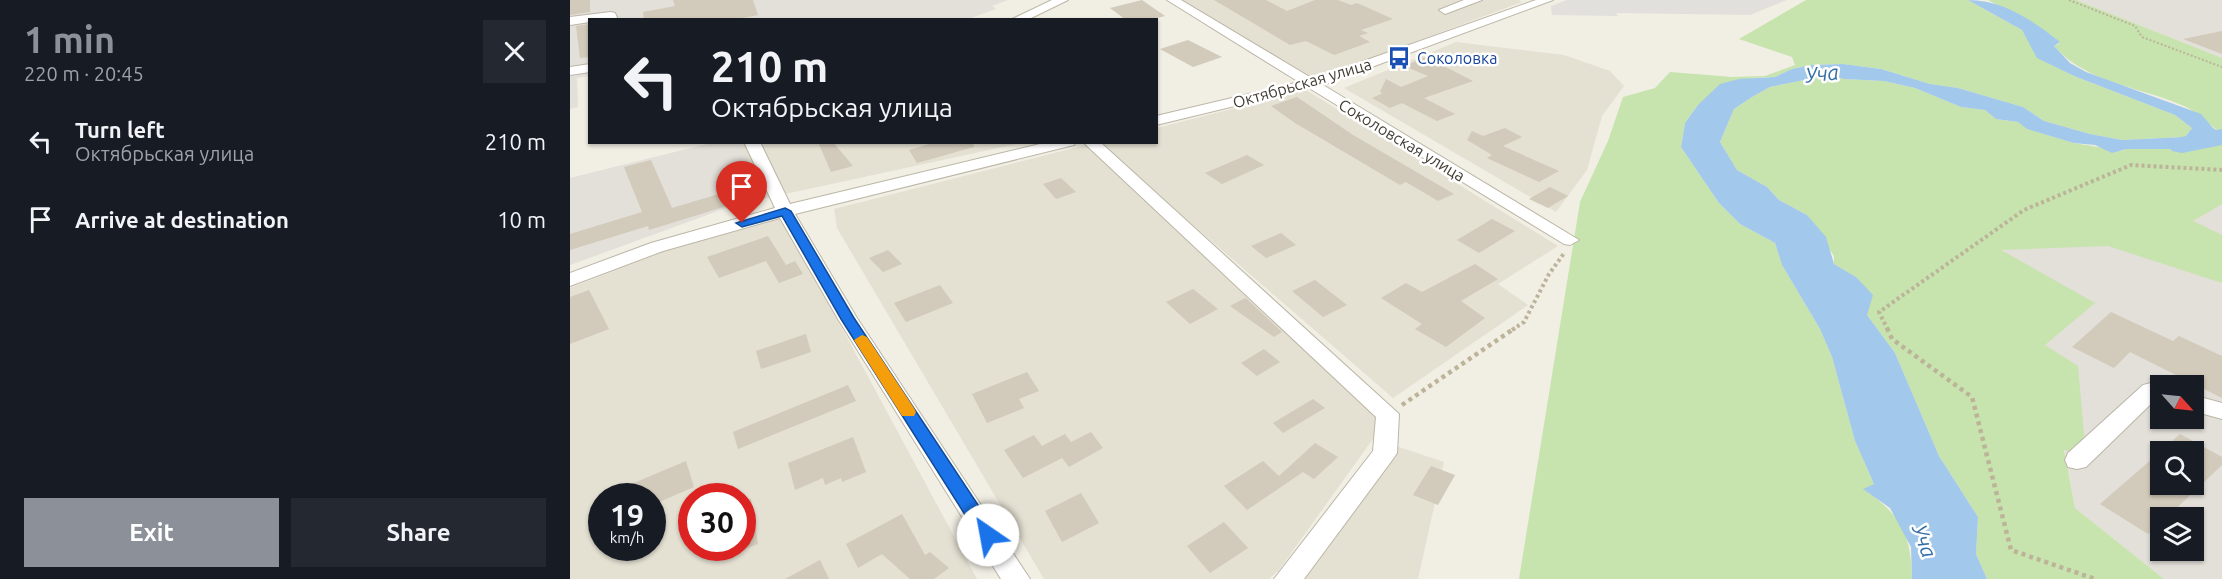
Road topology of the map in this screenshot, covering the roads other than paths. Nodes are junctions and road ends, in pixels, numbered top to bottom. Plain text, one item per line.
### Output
1 (1062, 0) edge
2 (1173, 0) edge
3 (1476, 0) edge
4 (1539, 1) edge
5 (1445, 10) dead end
6 (612, 18) edge
7 (1022, 18) edge
8 (570, 21) edge
9 (588, 68) edge
10 (570, 71) edge
11 (1309, 84) junction
12 (1158, 121) edge
13 (753, 144) edge
14 (1061, 144) edge
15 (1092, 144) edge
16 (785, 211) junction
17 (1570, 240) road end
18 (570, 280) edge
19 (2150, 392) edge
20 (2204, 406) edge
21 (2222, 411) edge
22 (2077, 459) dead end
23 (1011, 577) edge
24 (1288, 579) edge

1 - 7 street
2 - 11 street, Соколовская улица
3 - 5 street
4 - 11 street, Октябрьская улица
6 - 8 street
9 - 10 street
11 - 12 street, Октябрьская улица
11 - 17 street, Соколовская улица
13 - 16 street
14 - 16 street
15 - 24 street
16 - 18 street
16 - 23 street
19 - 22 street
20 - 21 street

